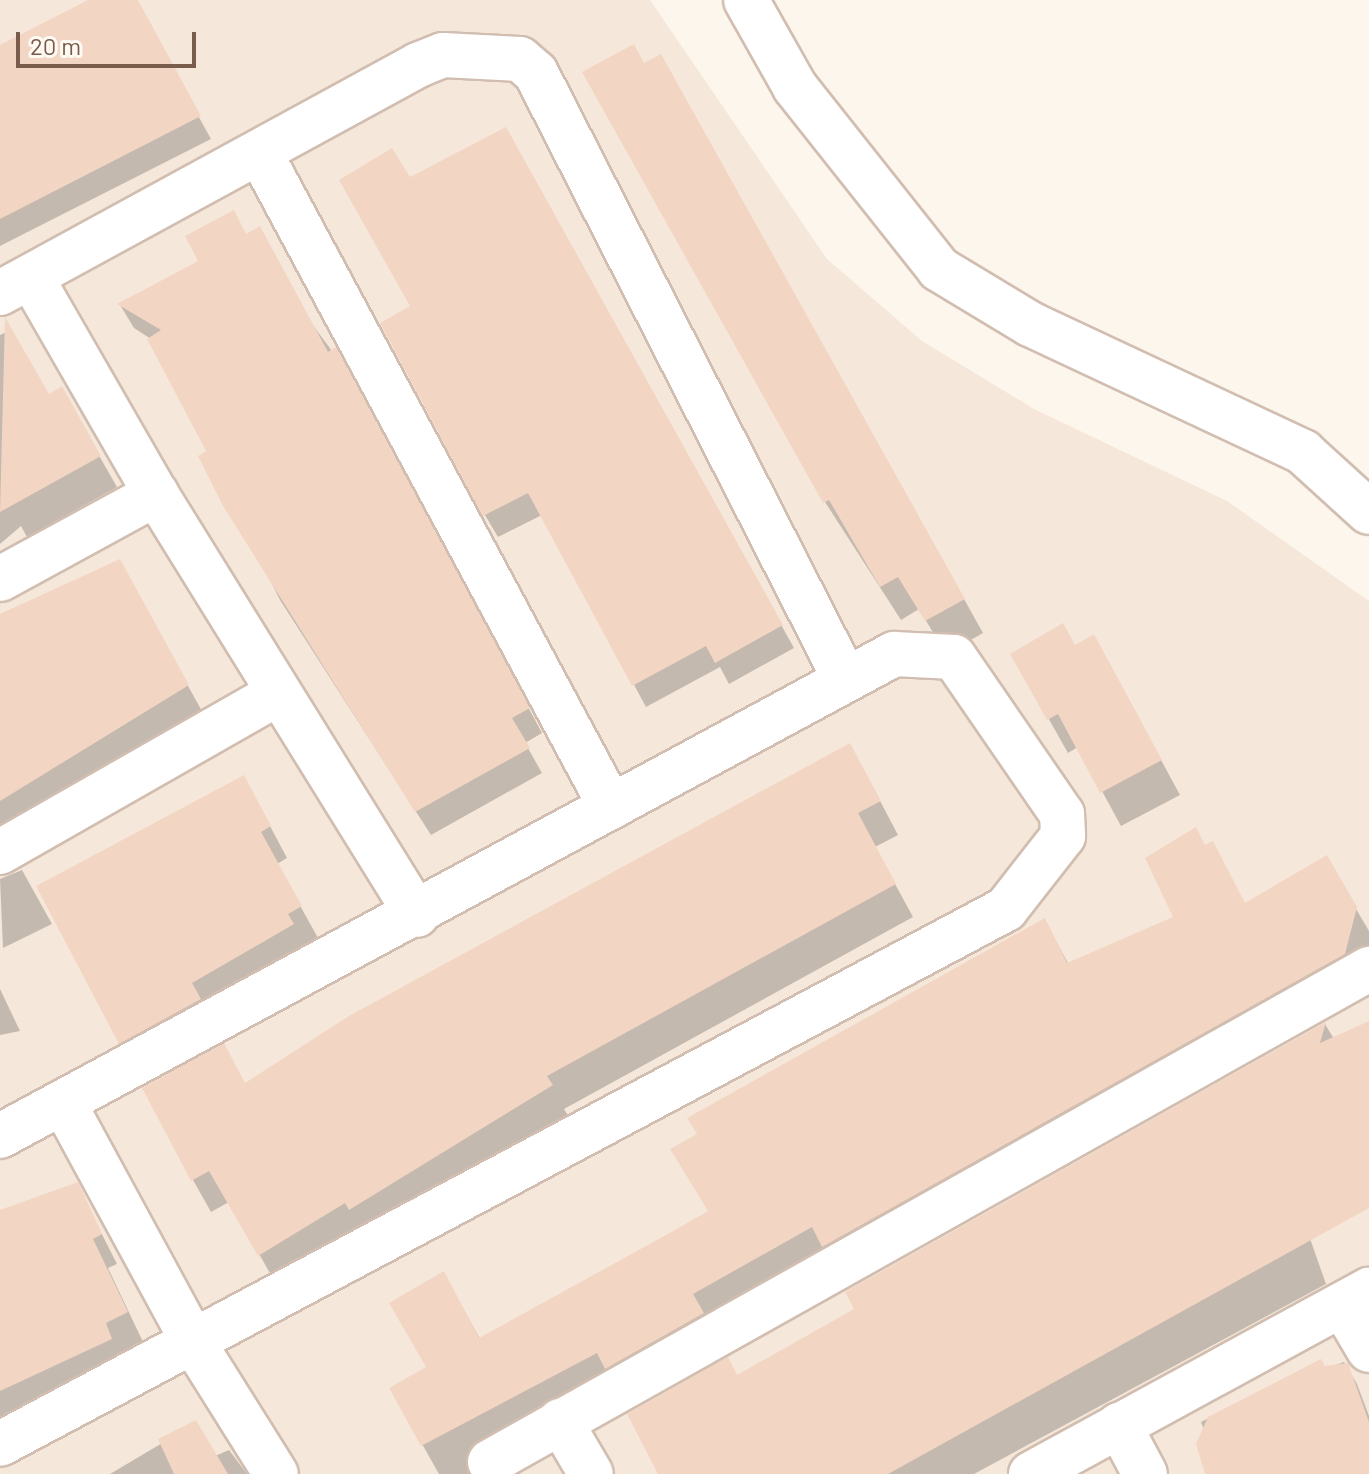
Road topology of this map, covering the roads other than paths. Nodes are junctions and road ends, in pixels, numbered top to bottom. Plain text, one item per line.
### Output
1 (746, 0) edge
2 (261, 155) junction
3 (16, 285) edge
4 (156, 494) junction
5 (1369, 512) edge
6 (0, 579) edge
7 (844, 677) junction
8 (279, 693) junction
9 (611, 807) junction
10 (0, 852) edge
11 (417, 915) junction
12 (1369, 969) edge
13 (63, 1102) junction
14 (0, 1136) edge
15 (1356, 1298) edge
16 (195, 1345) junction
17 (1369, 1350) edge
18 (560, 1421) junction
19 (1119, 1425) junction
20 (0, 1444) edge
21 (490, 1462) dead end
22 (276, 1474) edge
23 (591, 1474) edge
24 (1031, 1474) edge
25 (1145, 1474) edge

1 - 5 street
2 - 3 street
2 - 7 street
2 - 9 street
3 - 4 street
4 - 6 street
4 - 8 street
7 - 9 street
7 - 16 street
8 - 10 street
8 - 11 street
9 - 11 street
11 - 13 street
12 - 18 street
13 - 14 street
13 - 16 street
15 - 17 street
15 - 19 street
16 - 20 street
16 - 22 street
18 - 21 street
18 - 23 street
19 - 24 street
19 - 25 street

